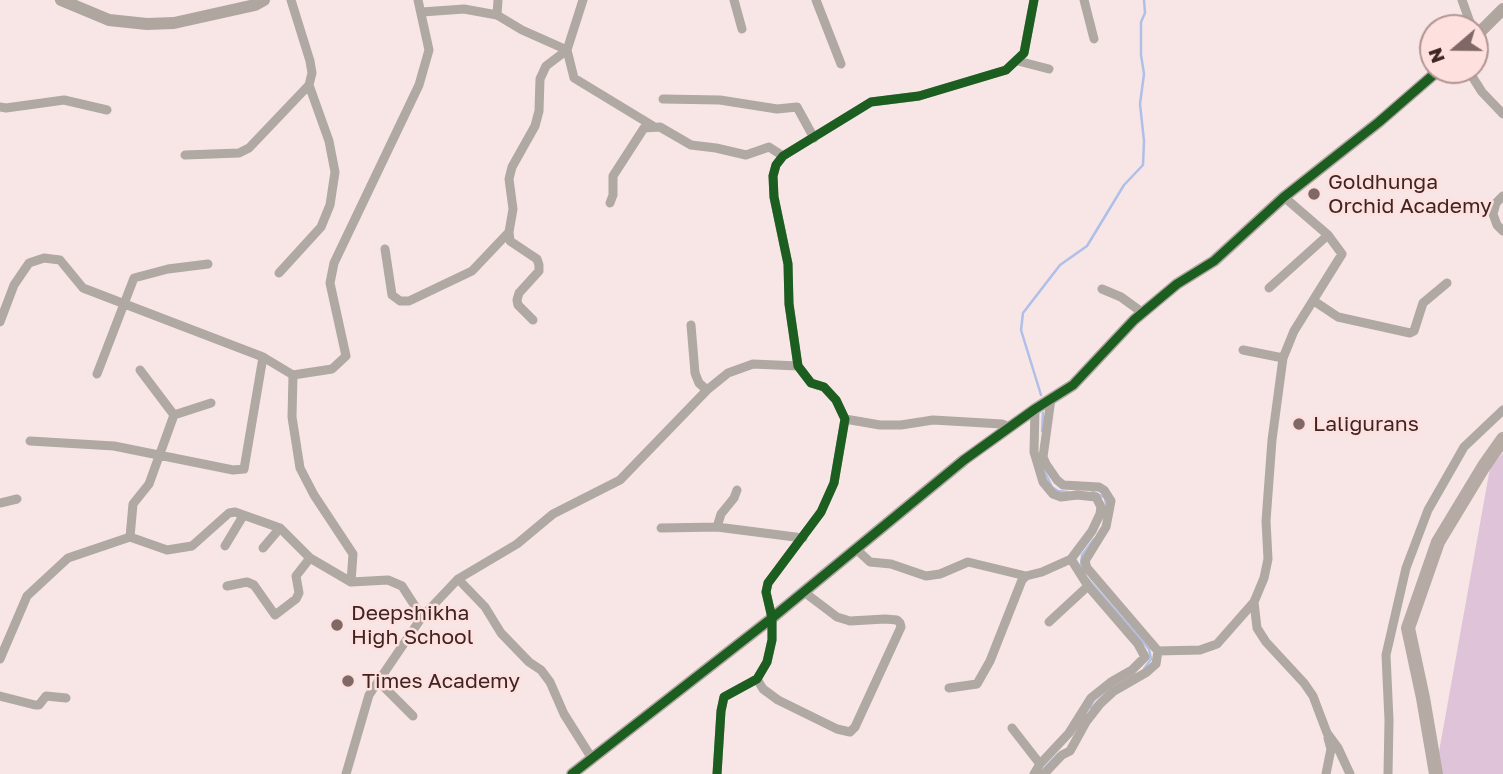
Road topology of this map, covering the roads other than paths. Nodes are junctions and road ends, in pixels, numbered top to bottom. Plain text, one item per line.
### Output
1 (61, 0) edge
2 (264, 0) edge
3 (291, 0) edge
4 (418, 0) edge
5 (498, 0) edge
6 (583, 0) edge
7 (734, 0) edge
8 (816, 0) edge
9 (1034, 0) edge
10 (1084, 0) edge
11 (1503, 9) edge
12 (422, 12) junction
13 (497, 15) junction
14 (1489, 22) edge
15 (742, 29) dead end
16 (1094, 39) dead end
17 (567, 50) junction
18 (1018, 61) junction
19 (841, 64) dead end
20 (1049, 69) dead end
21 (1423, 84) edge
22 (1477, 84) edge
23 (309, 85) junction
24 (663, 99) dead end
25 (0, 107) edge
26 (107, 110) dead end
27 (1503, 114) edge
28 (653, 126) junction
29 (814, 138) junction
30 (185, 155) dead end
31 (783, 156) junction
32 (1503, 196) edge
33 (1284, 197) junction
34 (610, 203) dead end
35 (1503, 231) edge
36 (509, 232) junction
37 (1328, 235) junction
38 (385, 249) dead end
39 (208, 264) dead end
40 (279, 273) dead end
41 (1447, 283) dead end
42 (1102, 289) dead end
43 (1269, 289) dead end
44 (1314, 301) junction
45 (123, 303) junction
46 (1143, 313) junction
47 (533, 320) dead end
48 (0, 322) edge
49 (691, 325) dead end
50 (1242, 350) dead end
51 (263, 357) junction
52 (1283, 358) junction
53 (798, 366) junction
54 (140, 370) dead end
55 (97, 374) dead end
56 (293, 375) junction
57 (707, 390) junction
58 (1051, 399) junction
59 (211, 403) dead end
60 (1035, 409) junction
61 (1503, 410) edge
62 (174, 415) junction
63 (845, 419) junction
64 (1009, 427) junction
65 (1503, 439) edge
66 (30, 441) dead end
67 (159, 454) junction
68 (737, 490) dead end
69 (17, 499) dead end
70 (0, 503) edge
71 (243, 516) junction
72 (718, 527) junction
73 (280, 528) junction
74 (661, 528) dead end
75 (130, 537) junction
76 (803, 538) junction
77 (225, 546) dead end
78 (263, 548) dead end
79 (855, 548) junction
80 (310, 558) junction
81 (1071, 559) junction
82 (1026, 576) junction
83 (458, 579) junction
84 (351, 582) junction
85 (227, 586) dead end
86 (1088, 586) junction
87 (804, 592) junction
88 (1254, 602) junction
89 (422, 617) junction
90 (772, 618) junction
91 (1049, 622) dead end
92 (1158, 650) junction
93 (0, 659) edge
94 (757, 679) junction
95 (378, 681) junction
96 (948, 688) dead end
97 (0, 696) edge
98 (66, 698) dead end
99 (414, 716) dead end
100 (1012, 728) dead end
101 (1327, 733) junction
102 (592, 757) junction
103 (1040, 764) junction
104 (1054, 769) edge
105 (346, 774) edge
106 (572, 774) edge
107 (716, 774) edge
108 (1034, 774) edge
109 (1044, 774) edge
110 (1326, 774) edge
111 (1350, 774) edge
112 (1388, 774) edge
113 (1436, 774) edge

1 - 2 street
3 - 23 street
4 - 12 street
5 - 13 street
6 - 17 street
7 - 15 street
8 - 19 street
9 - 18 street
10 - 16 street
11 - 14 street
12 - 13 street
12 - 56 street
13 - 17 street
17 - 28 street
17 - 36 street
18 - 20 street
18 - 29 street
21 - 33 street
22 - 27 street
23 - 30 street
23 - 40 street
24 - 29 street
25 - 26 street
28 - 31 street
28 - 34 street
29 - 31 street
31 - 53 street
32 - 35 street
33 - 37 street
33 - 46 street
36 - 38 street
36 - 47 street
37 - 43 street
37 - 44 street
39 - 45 street
41 - 44 street
42 - 46 street
44 - 52 street
45 - 48 street
45 - 51 street
45 - 55 street
46 - 58 street
49 - 57 street
50 - 52 street
51 - 56 street
51 - 67 street
52 - 88 street
53 - 57 street
53 - 63 street
54 - 62 street
56 - 84 street
57 - 83 street
58 - 60 street
58 - 92 street
59 - 62 street
60 - 64 street
60 - 81 street
61 - 112 street
62 - 67 street
63 - 64 street
63 - 76 street
64 - 79 street
65 - 113 main road
66 - 67 street
67 - 75 street
68 - 72 street
69 - 70 street
71 - 73 street
71 - 75 street
71 - 77 street
72 - 74 street
72 - 76 street
73 - 78 street
73 - 80 street
75 - 93 street
76 - 90 street
79 - 82 street
79 - 87 street
80 - 84 street
80 - 85 street
81 - 82 street
81 - 86 street
82 - 96 street
83 - 89 street
83 - 102 street
84 - 89 street
86 - 91 street
86 - 103 street
87 - 90 street
87 - 94 street
88 - 92 street
88 - 101 street
89 - 95 street
90 - 94 street
90 - 102 street
92 - 104 street
94 - 107 street
95 - 99 street
95 - 105 street
97 - 98 street
100 - 103 street
101 - 110 street
101 - 111 street
102 - 106 street
103 - 108 street
104 - 109 street

